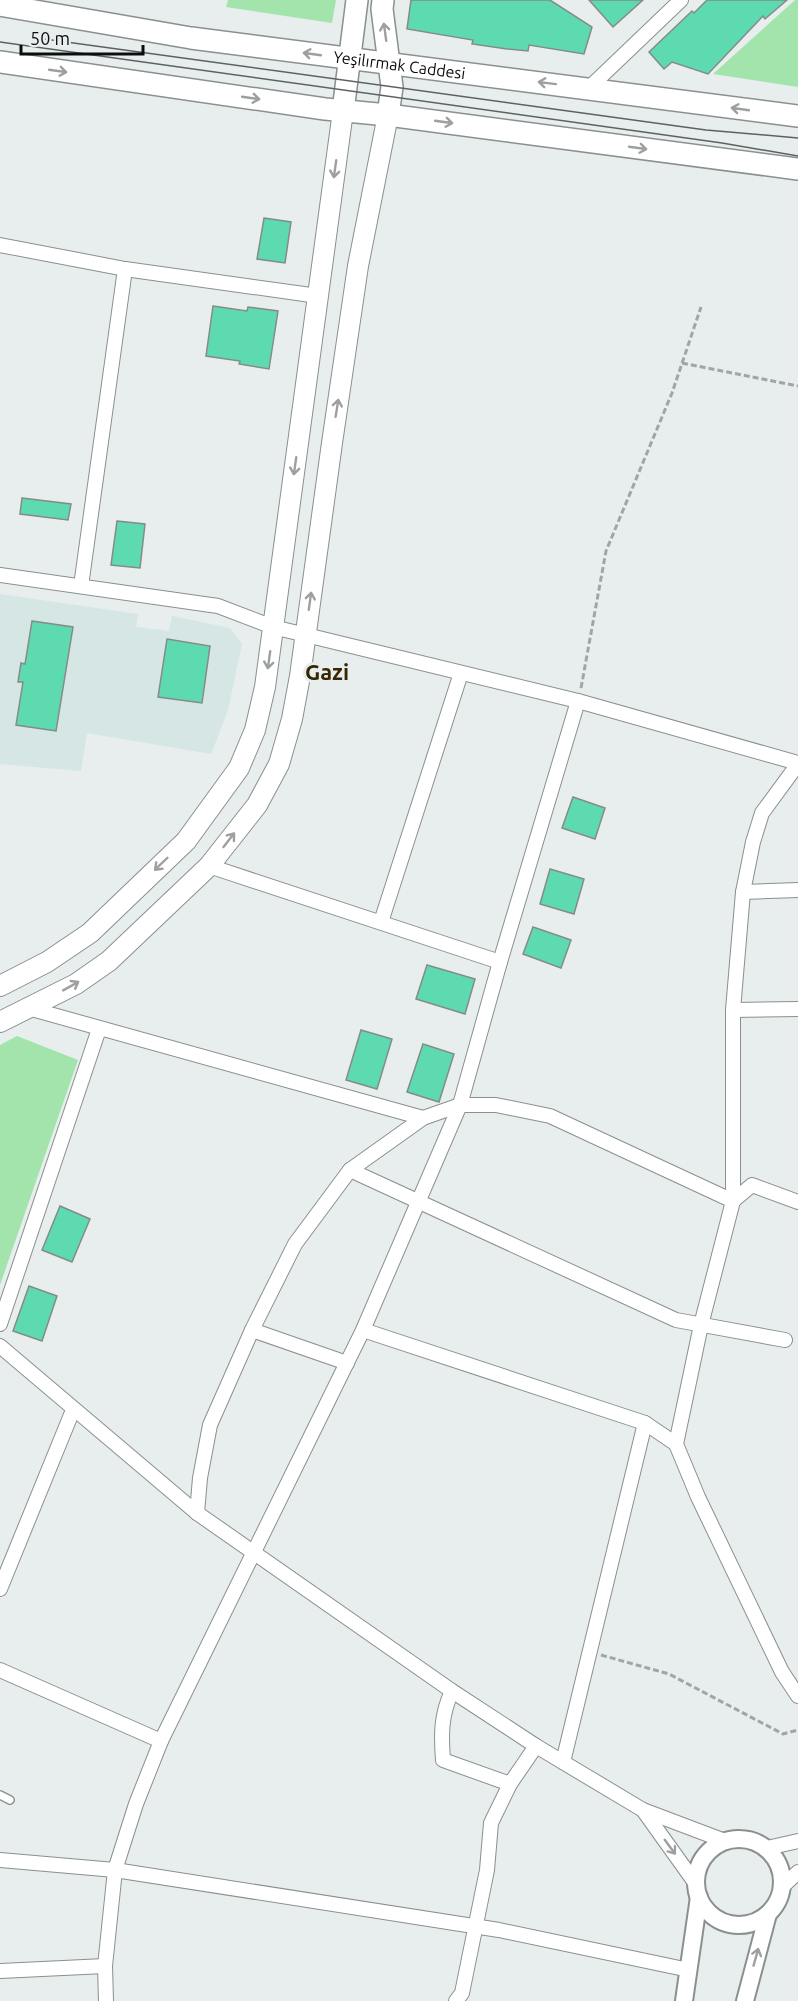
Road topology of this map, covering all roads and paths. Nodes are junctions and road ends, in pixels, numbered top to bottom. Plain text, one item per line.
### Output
1 (357, 0) edge
2 (383, 0) edge
3 (681, 0) edge
4 (0, 5) edge
5 (350, 59) junction
6 (0, 62) edge
7 (389, 63) junction
8 (589, 88) junction
9 (343, 111) junction
10 (388, 115) junction
11 (798, 116) edge
12 (798, 170) edge
13 (0, 245) edge
14 (125, 269) junction
15 (318, 296) junction
16 (701, 307) dead end
17 (682, 363) junction
18 (798, 386) edge
19 (0, 575) edge
20 (81, 586) junction
21 (273, 627) junction
22 (305, 635) junction
23 (461, 673) junction
24 (578, 701) junction
25 (798, 764) edge
26 (209, 866) junction
27 (798, 890) edge
28 (743, 892) junction
29 (381, 922) junction
30 (500, 962) junction
31 (0, 986) edge
32 (28, 1008) junction
33 (798, 1009) edge
34 (733, 1010) junction
35 (0, 1022) edge
36 (99, 1029) junction
37 (460, 1105) junction
38 (423, 1118) junction
39 (350, 1170) junction
40 (419, 1202) junction
41 (733, 1202) junction
42 (798, 1202) edge
43 (0, 1324) edge
44 (702, 1325) junction
45 (252, 1330) junction
46 (363, 1330) junction
47 (785, 1340) dead end
48 (0, 1346) edge
49 (347, 1363) junction
50 (73, 1410) junction
51 (645, 1423) junction
52 (676, 1444) junction
53 (196, 1513) junction
54 (254, 1554) junction
55 (0, 1589) edge
56 (590, 1652) junction
57 (0, 1670) edge
58 (452, 1691) junction
59 (798, 1696) edge
60 (798, 1730) edge
61 (161, 1741) junction
62 (536, 1746) junction
63 (563, 1762) junction
64 (510, 1784) junction
65 (0, 1795) edge
66 (10, 1800) dead end
67 (643, 1810) junction
68 (725, 1841) junction
69 (798, 1841) edge
70 (767, 1848) junction
71 (0, 1860) edge
72 (115, 1870) junction
73 (798, 1872) edge
74 (782, 1887) junction
75 (698, 1891) junction
76 (768, 1914) junction
77 (475, 1927) junction
78 (105, 1966) junction
79 (689, 1970) junction
80 (0, 1971) edge
81 (106, 2001) edge
82 (456, 2001) edge
83 (684, 2001) edge
84 (745, 2001) edge

1 - 5 main road
7 -> 2 main road
3 - 8 street
5 -> 4 main road, Yeşilırmak Caddesi
5 - 7 main road, Yeşilırmak Caddesi
5 - 9 main road
6 -> 9 main road
8 -> 7 main road, Yeşilırmak Caddesi
7 - 10 main road
11 -> 8 main road, Yeşilırmak Caddesi
9 - 10 main road
9 -> 15 main road
10 -> 12 main road
22 -> 10 main road
13 - 14 street
14 - 15 street
14 - 20 street
15 -> 21 main road
16 - 17 path
17 - 18 path
17 - 24 path
19 - 20 street
20 - 21 street
21 - 22 street
21 -> 31 main road
22 - 23 street
26 -> 22 main road
23 - 24 street
23 - 29 street
24 - 25 street
24 - 30 street
25 - 28 street
26 - 29 street
32 -> 26 main road
27 - 28 street
28 - 34 street
29 - 30 street
30 - 37 street
32 - 35 main road
32 - 36 street
33 - 34 street
34 - 41 street
36 - 38 street
36 - 43 street
37 - 38 street
37 - 40 street
37 - 41 street
38 - 39 street
39 - 40 street
39 - 45 street
40 - 44 street
40 - 46 street
41 - 42 street
41 - 44 street
44 - 47 street
44 - 52 street
45 - 49 street
45 - 53 street
46 - 49 street
46 - 51 street
48 - 50 street
49 - 54 street
50 - 53 street
50 - 55 street
51 - 52 street
51 - 56 street
52 - 59 street
53 - 54 street
54 - 58 street
54 - 61 street
56 - 60 path
56 - 63 street
57 - 61 street
58 - 62 street
58 - 64 street
61 - 72 street
62 - 63 street
62 - 64 street
63 - 67 street
64 - 77 street
65 - 66 lane
67 - 68 street
67 -> 75 street
68 - 70 street
68 - 75 street
69 - 70 street
70 - 74 street
71 - 72 street
72 - 77 street
72 - 78 street
73 - 74 street
74 - 76 street
75 - 76 street
75 - 79 street
84 -> 76 street
77 - 79 street
77 - 82 street
78 - 80 street
78 - 81 street
79 - 83 street

